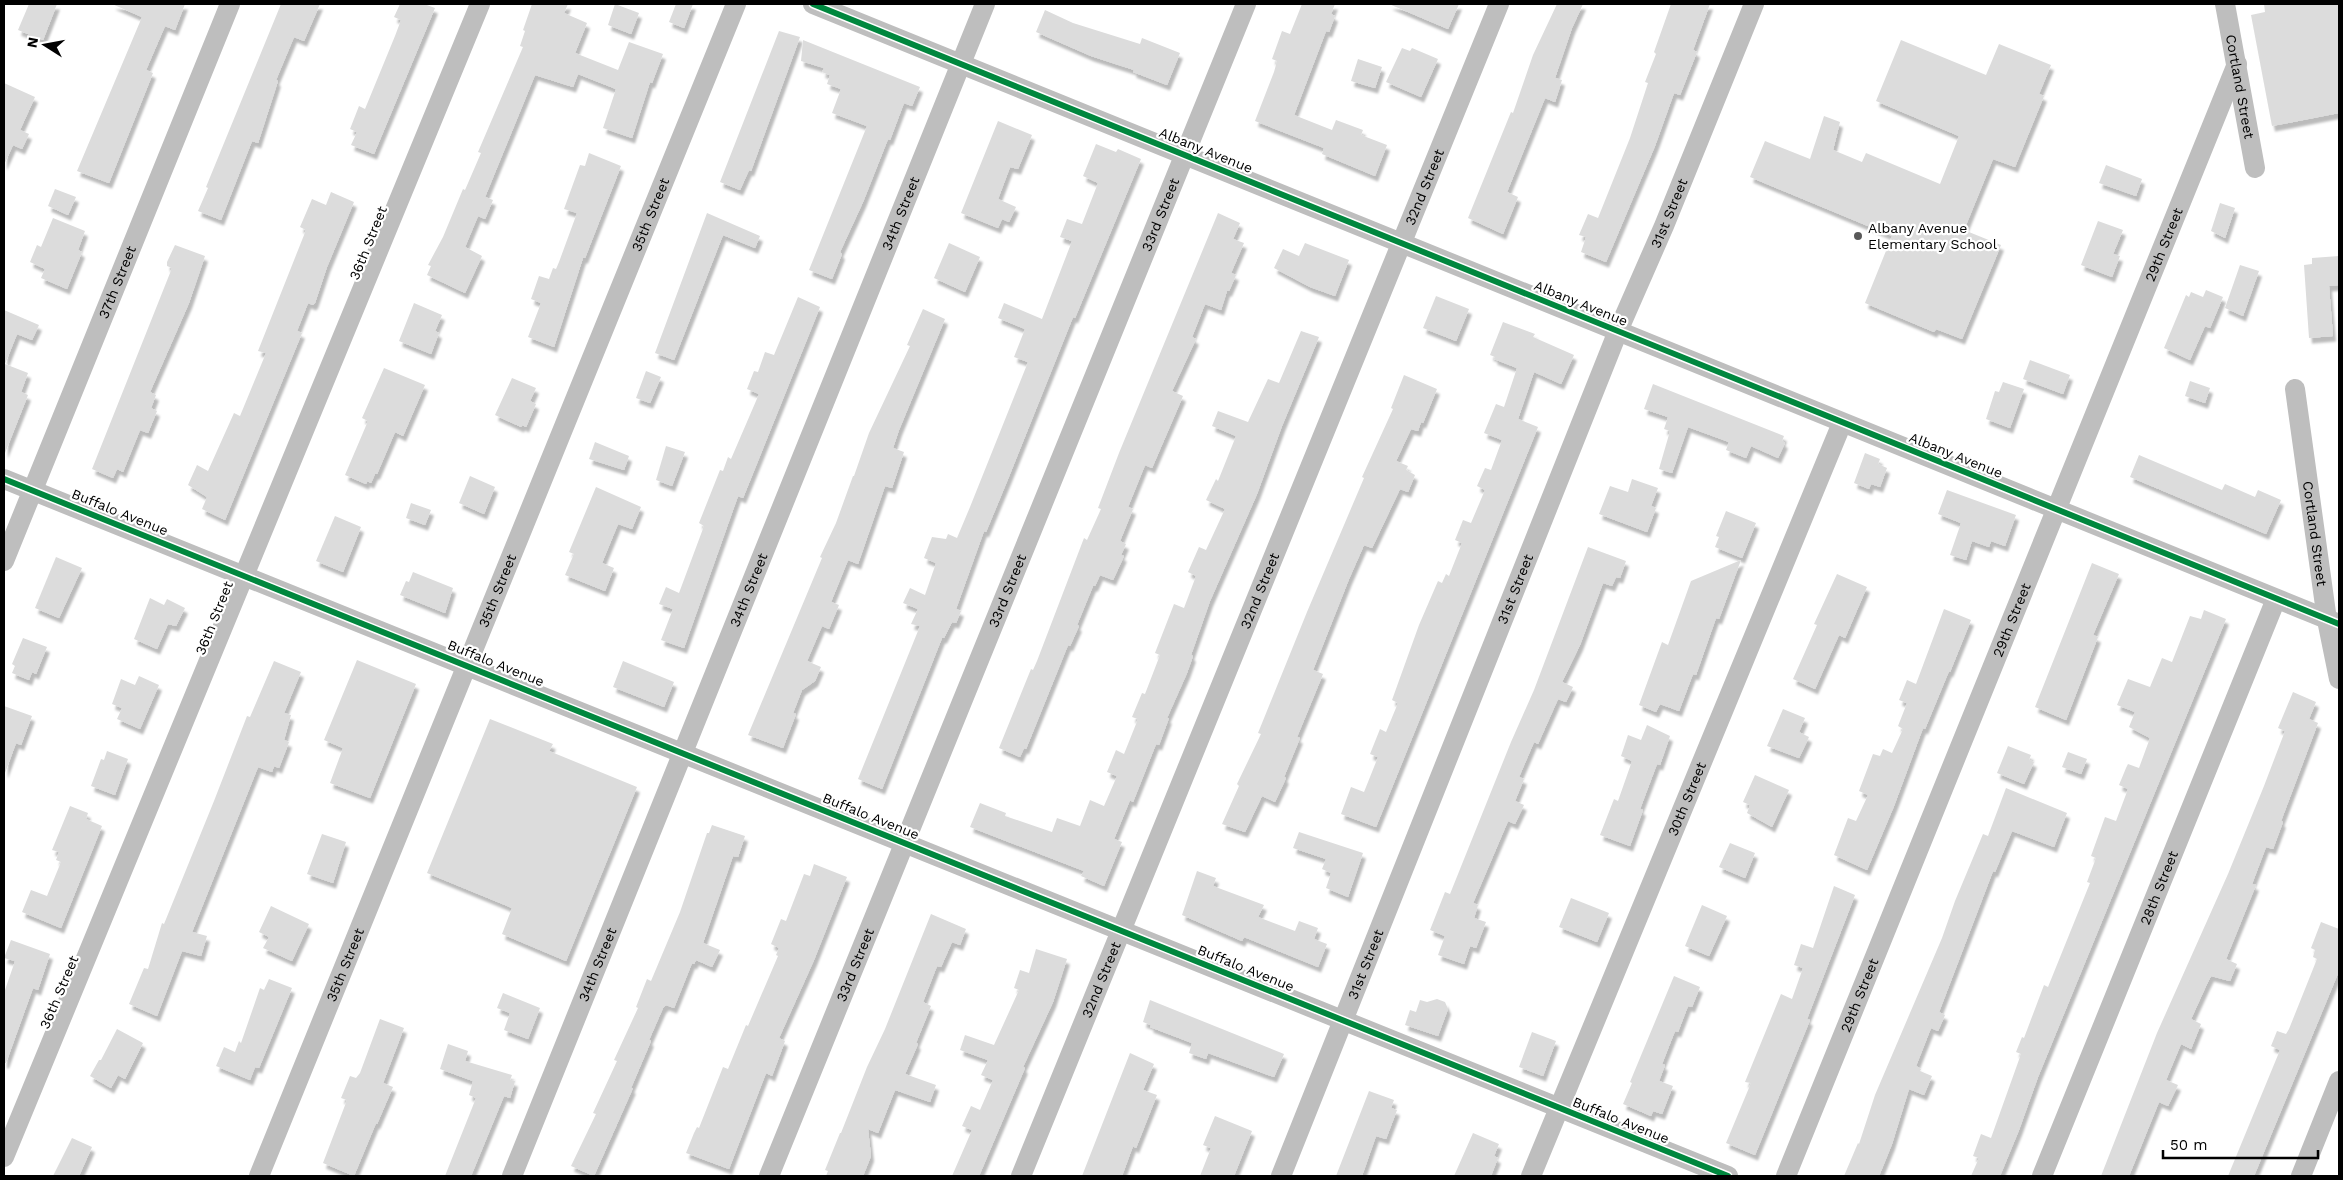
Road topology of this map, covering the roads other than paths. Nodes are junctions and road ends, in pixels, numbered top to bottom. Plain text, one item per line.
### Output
1 (230, 4) edge
2 (480, 4) edge
3 (736, 4) edge
4 (813, 4) edge
5 (985, 4) edge
6 (1246, 4) edge
7 (1499, 4) edge
8 (1754, 4) edge
9 (2225, 4) edge
10 (960, 64) junction
11 (2236, 64) junction
12 (1183, 154) junction
13 (2256, 168) dead end
14 (1402, 243) junction
15 (1618, 331) junction
16 (2295, 389) dead end
17 (1842, 423) junction
18 (4, 479) edge
19 (32, 490) junction
20 (2056, 510) junction
21 (4, 561) edge
22 (245, 575) junction
23 (2276, 599) junction
24 (2333, 622) edge
25 (467, 665) junction
26 (2339, 679) edge
27 (682, 754) junction
28 (904, 842) junction
29 (1121, 932) junction
30 (1342, 1020) junction
31 (2339, 1081) edge
32 (1558, 1109) junction
33 (4, 1157) edge
34 (259, 1176) edge
35 (512, 1176) edge
36 (769, 1176) edge
37 (1021, 1176) edge
38 (1281, 1176) edge
39 (1532, 1176) edge
40 (1728, 1176) edge
41 (1786, 1176) edge
42 (2042, 1176) edge
43 (2301, 1176) edge

1 - 19 street, 37th Street
2 - 22 street, 36th Street
3 - 25 street, 35th Street
4 - 10 street, Albany Avenue
5 - 10 street, 34th Street
6 - 12 street, 33rd Street
7 - 14 street, 32nd Street
8 - 15 street, 31st Street
9 - 11 street, Cortland Street
10 - 12 street, Albany Avenue
10 - 27 street, 34th Street
11 - 13 street, Cortland Street
11 - 20 street, 29th Street
12 - 14 street, Albany Avenue
12 - 28 street, 33rd Street
14 - 15 street, Albany Avenue
14 - 29 street, 32nd Street
15 - 17 street, Albany Avenue
15 - 30 street, 31st Street
16 - 24 street, Cortland Street
17 - 20 street, Albany Avenue
17 - 32 street, 30th Street
18 - 19 street, Buffalo Avenue
19 - 21 street, 37th Street
19 - 22 street, Buffalo Avenue
20 - 23 street, Albany Avenue
20 - 41 street, 29th Street
22 - 25 street, Buffalo Avenue
22 - 33 street, 36th Street
23 - 24 street, Albany Avenue
23 - 42 street, 28th Street
24 - 26 street, Cortland Street
25 - 27 street, Buffalo Avenue
25 - 34 street, 35th Street
27 - 28 street, Buffalo Avenue
27 - 35 street, 34th Street
28 - 29 street, Buffalo Avenue
28 - 36 street, 33rd Street
29 - 30 street, Buffalo Avenue
29 - 37 street, 32nd Street
30 - 32 street, Buffalo Avenue
30 - 38 street, 31st Street
31 - 43 street
32 - 39 street, 30th Street
32 - 40 street, Buffalo Avenue

